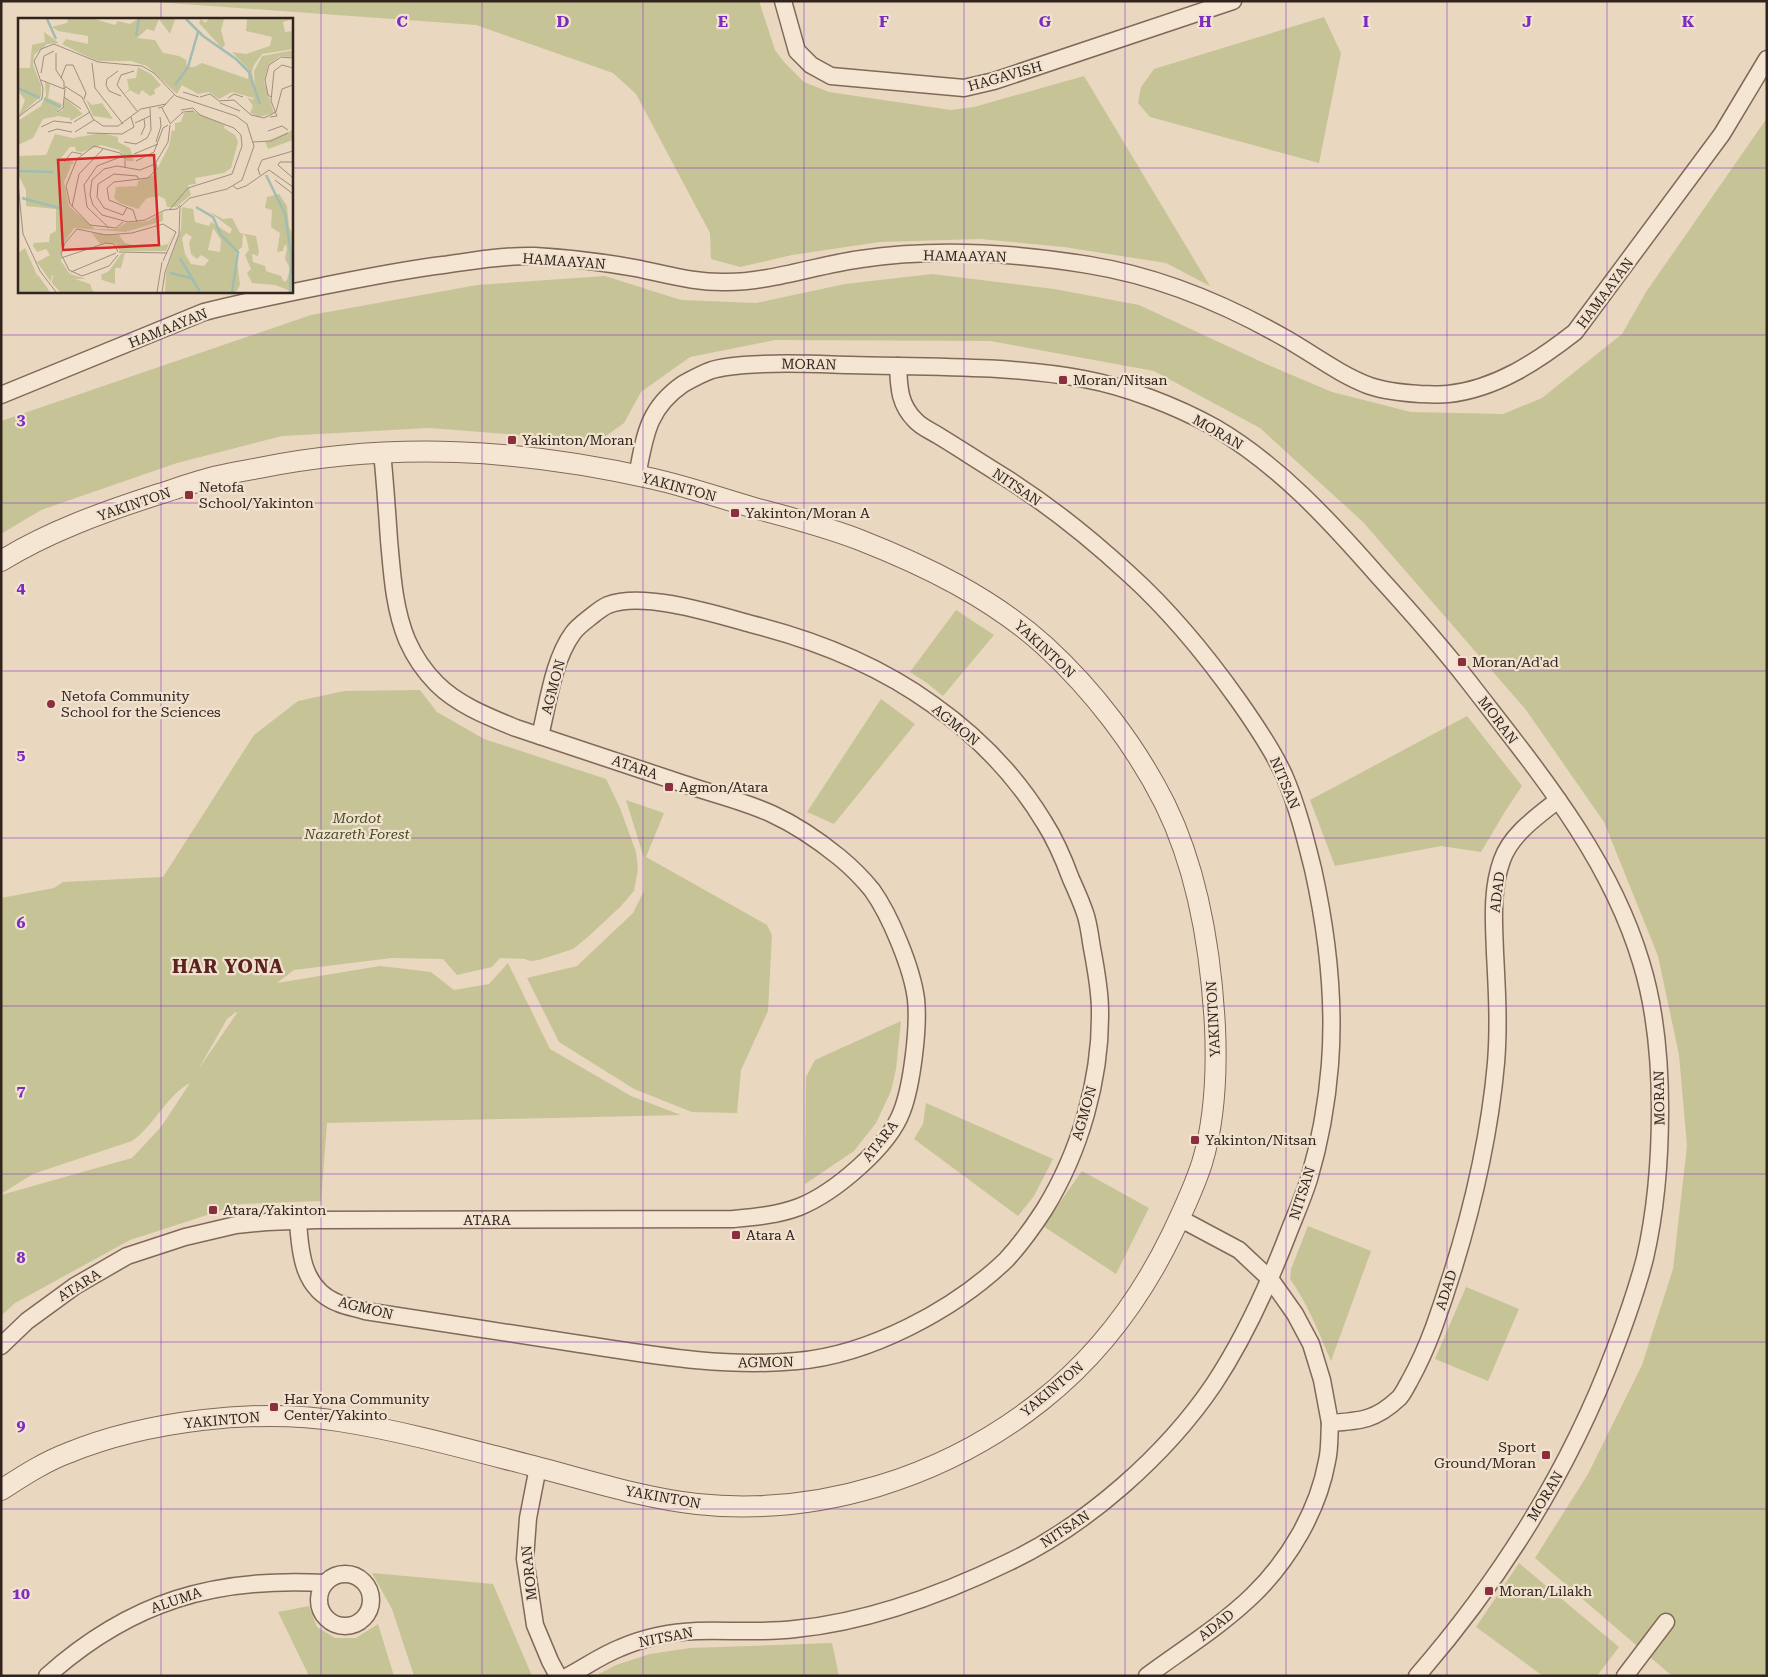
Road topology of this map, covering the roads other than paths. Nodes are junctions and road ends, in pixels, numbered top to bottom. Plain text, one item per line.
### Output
1 (783, 1) edge
2 (1233, 1) edge
3 (1767, 59) edge
4 (898, 366) junction
5 (1, 395) edge
6 (382, 452) junction
7 (637, 476) junction
8 (1, 561) edge
9 (540, 736) junction
10 (1558, 800) junction
11 (1179, 1218) junction
12 (298, 1221) junction
13 (1270, 1280) junction
14 (1, 1346) edge
15 (1330, 1424) junction
16 (538, 1467) junction
17 (1, 1490) edge
18 (325, 1583) dead end
19 (1666, 1622) dead end
20 (48, 1676) edge
21 (558, 1676) edge
22 (568, 1676) edge
23 (1147, 1676) edge
24 (1417, 1676) edge
25 (1626, 1676) edge

1 - 2 street, HAGAVISH
3 - 5 street, HAMAAYAN
4 - 7 street, MORAN
4 - 10 street, MORAN
4 - 13 street, NITSAN
6 - 7 street, YAKINTON
6 - 8 street, YAKINTON
6 - 9 street, ATARA
7 - 11 street, YAKINTON
9 - 12 street, ATARA
9 - 12 street, AGMON
10 - 15 street, ADAD
10 - 24 street, MORAN
11 - 13 street
11 - 16 street, YAKINTON
12 - 14 street, ATARA
13 - 15 street
13 - 22 street, NITSAN
15 - 23 street, ADAD
16 - 17 street, YAKINTON
16 - 21 street, MORAN
18 - 20 street, ALUMA
19 - 25 street

